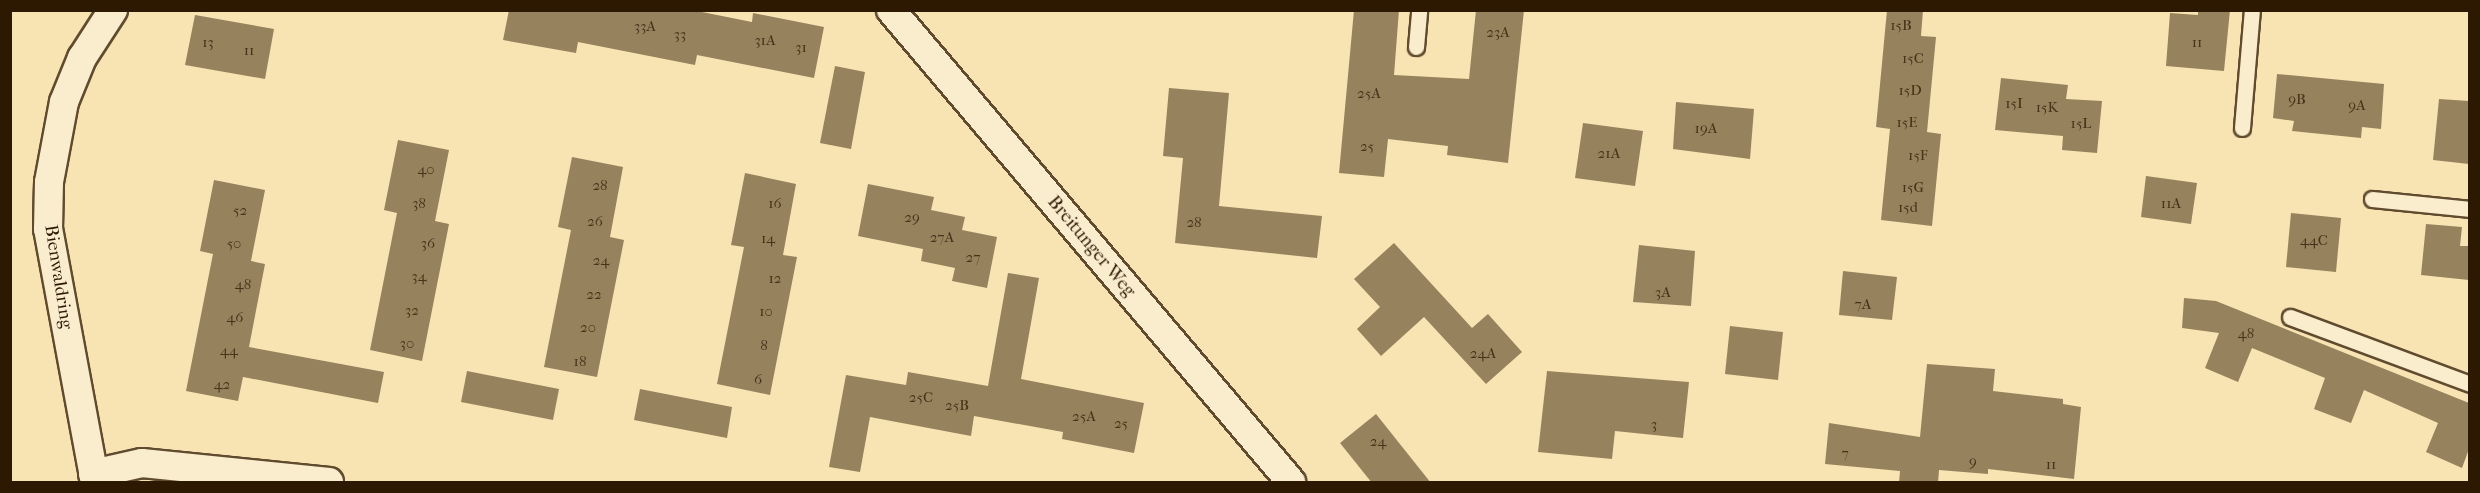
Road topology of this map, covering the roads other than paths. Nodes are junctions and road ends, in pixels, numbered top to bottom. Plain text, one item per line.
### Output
1 (113, 10) edge
2 (891, 10) edge
3 (1419, 10) edge
4 (2252, 10) edge
5 (1416, 47) dead end
6 (2242, 128) dead end
7 (2372, 199) dead end
8 (2469, 208) edge
9 (2290, 317) dead end
10 (2469, 384) edge
11 (94, 478) edge
12 (1289, 482) edge
13 (329, 483) edge

1 - 11 street, Bienwaldring
2 - 12 street, Breitunger Weg
3 - 5 lane
4 - 6 lane
7 - 8 lane
9 - 10 lane
11 - 13 street

